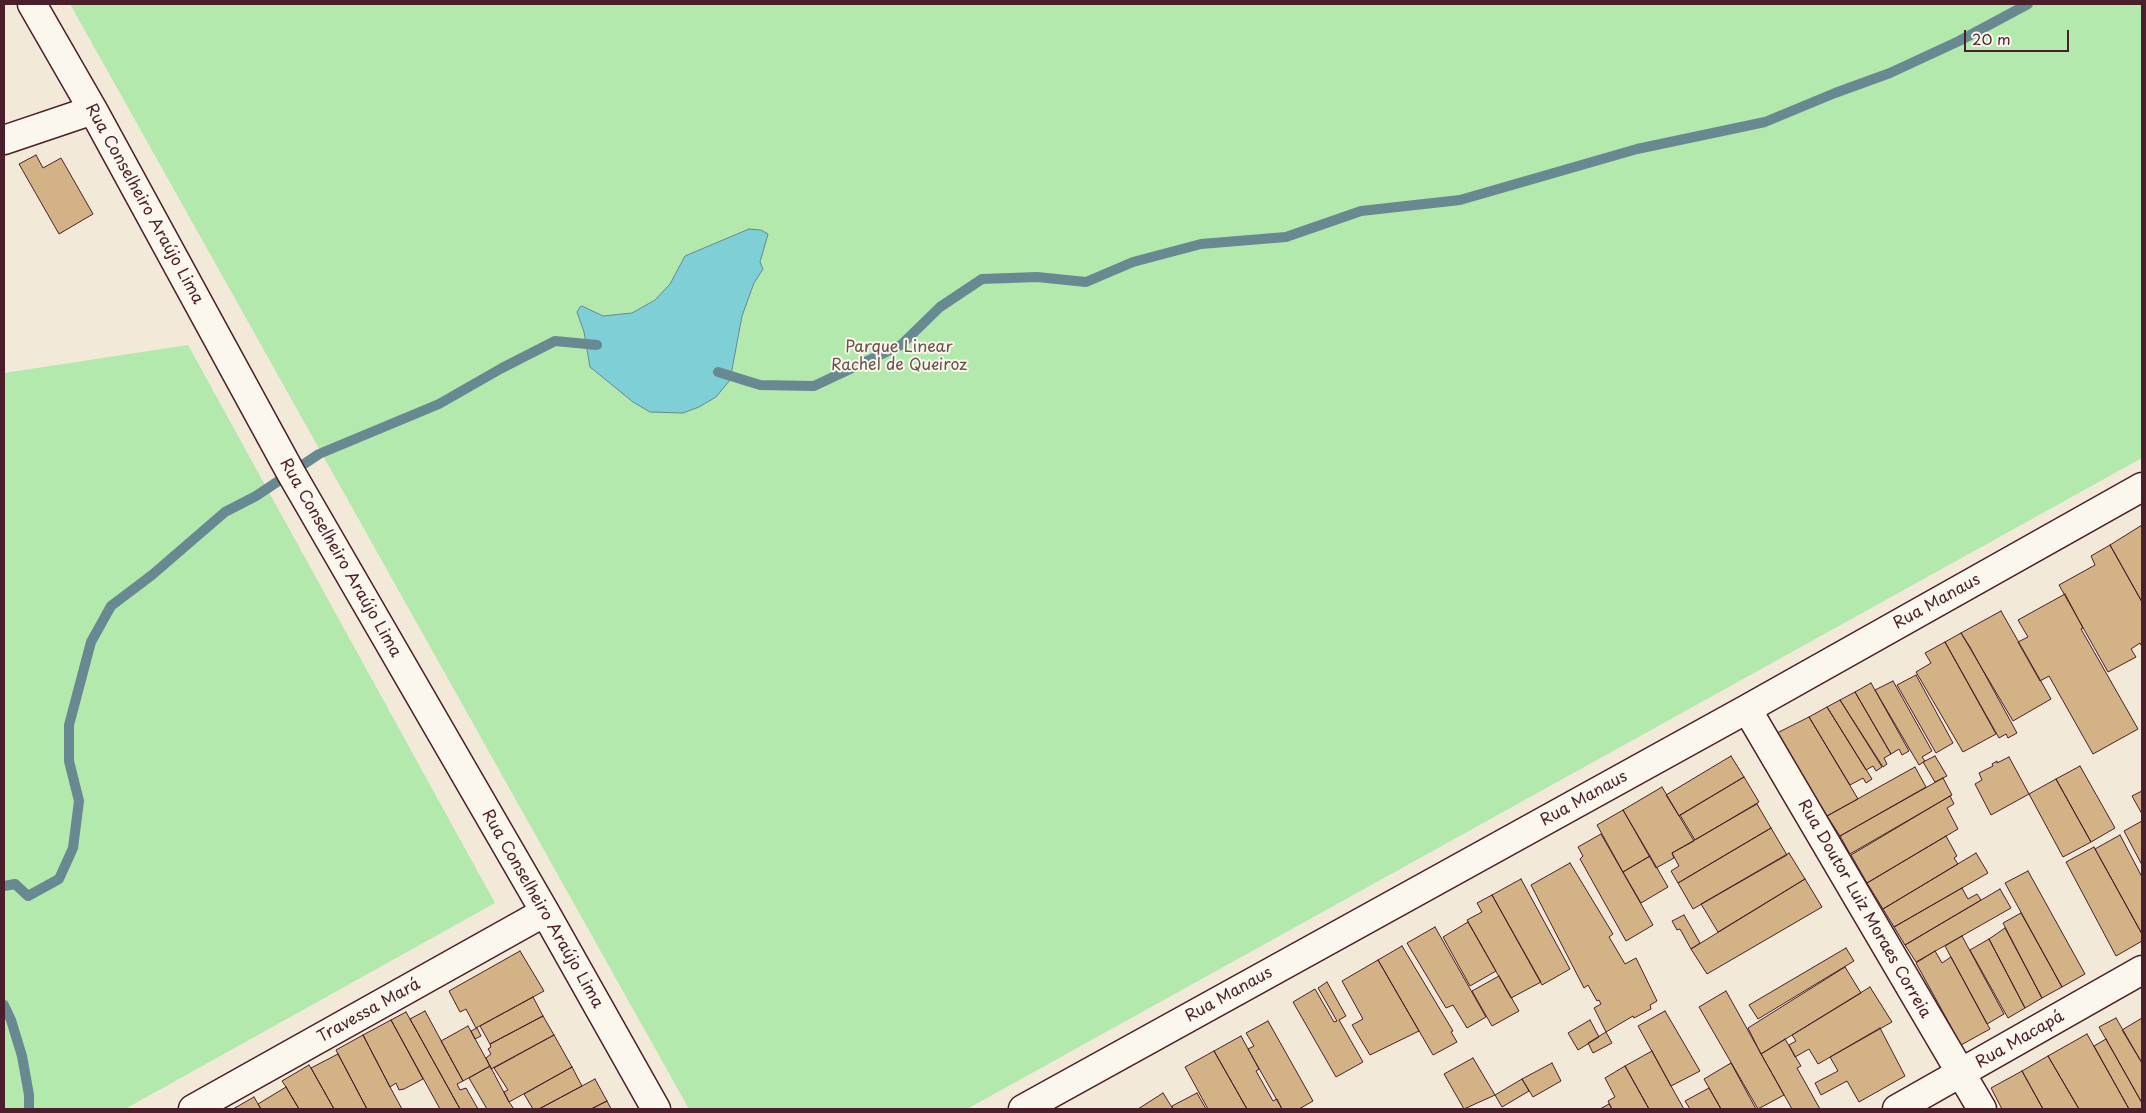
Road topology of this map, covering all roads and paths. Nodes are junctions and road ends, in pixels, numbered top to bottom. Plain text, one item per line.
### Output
1 (32, 4) edge
2 (93, 110) junction
3 (4, 140) edge
4 (2142, 487) edge
5 (1747, 709) junction
6 (545, 912) junction
7 (2142, 970) edge
8 (1961, 1074) junction
9 (193, 1109) edge
10 (656, 1109) edge
11 (1024, 1109) edge
12 (1897, 1109) edge
13 (1982, 1109) edge

1 - 2 street, Rua Conselheiro Araújo Lima
2 - 3 street
2 - 6 street, Rua Conselheiro Araújo Lima
4 - 5 street, Rua Manaus
5 - 8 street, Rua Doutor Luiz Moraes Correia
5 - 11 street, Rua Manaus
6 - 9 street, Travessa Mará
6 - 10 street, Rua Conselheiro Araújo Lima
7 - 8 street, Rua Macapá
8 - 12 street, Rua Macapá
8 - 13 street, Rua Doutor Luiz Moraes Correia

